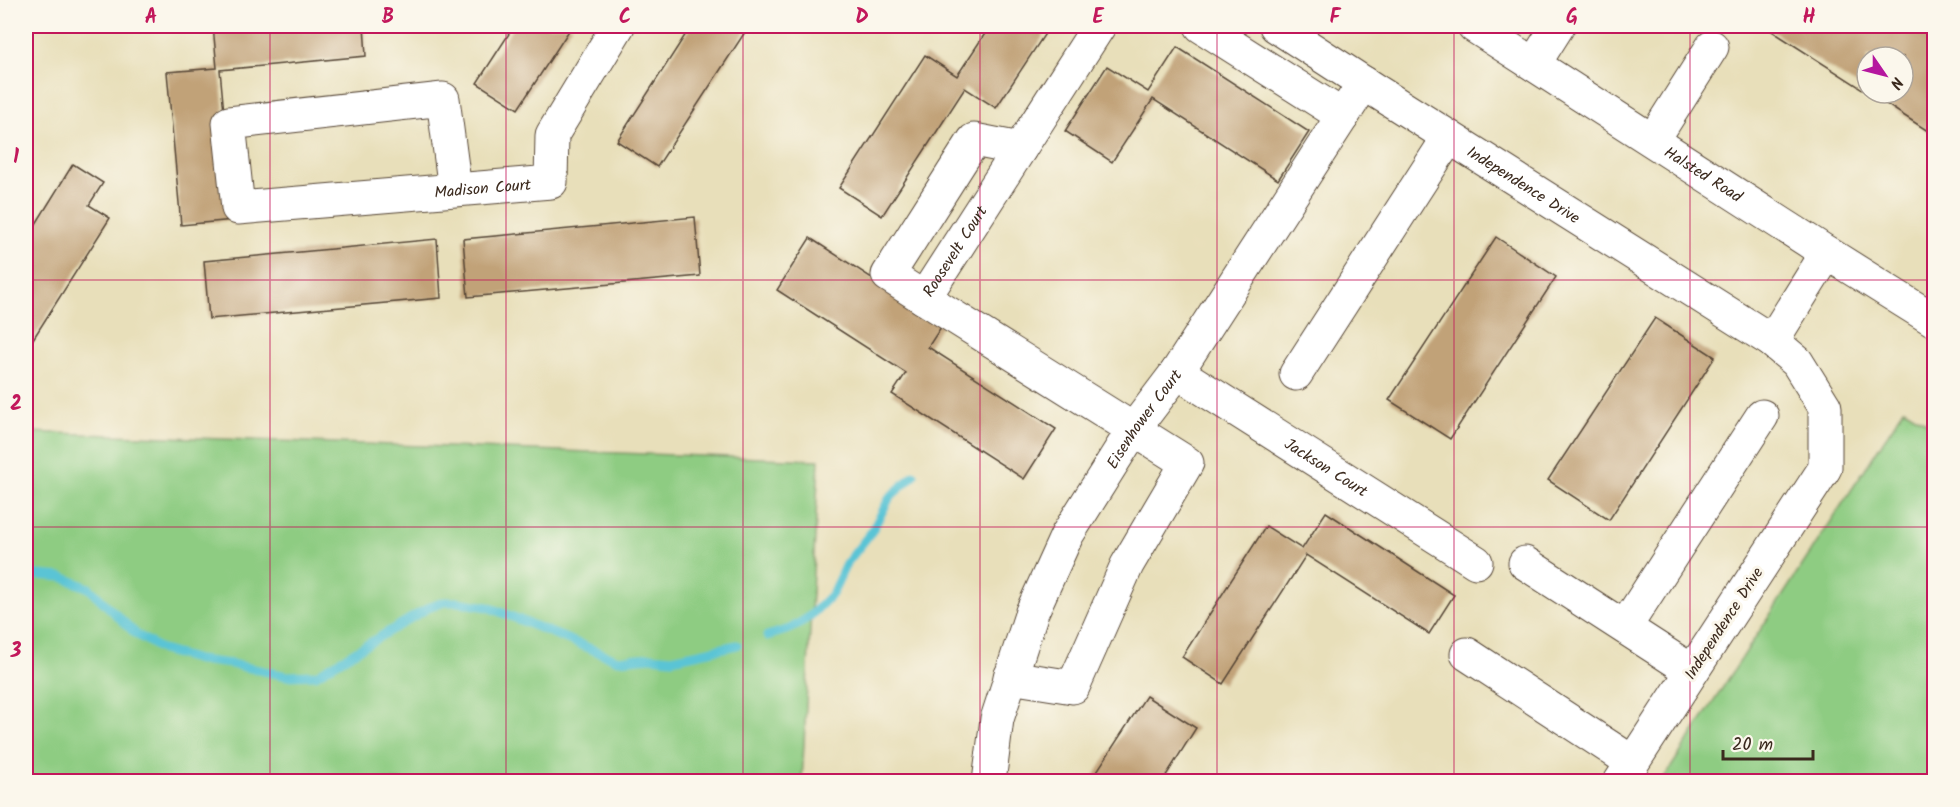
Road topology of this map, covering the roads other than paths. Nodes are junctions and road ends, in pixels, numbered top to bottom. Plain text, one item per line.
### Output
1 (618, 26) edge
2 (1100, 26) edge
3 (1202, 26) edge
4 (1276, 26) edge
5 (1474, 26) edge
6 (1558, 26) edge
7 (1712, 47) dead end
8 (1534, 64) junction
9 (1364, 83) junction
10 (1343, 116) junction
11 (1449, 137) junction
12 (1653, 140) junction
13 (1020, 149) junction
14 (455, 190) junction
15 (1827, 253) junction
16 (924, 298) junction
17 (1933, 316) edge
18 (1772, 341) junction
19 (1177, 372) junction
20 (1296, 374) dead end
21 (1762, 416) dead end
22 (1133, 430) junction
23 (1476, 562) dead end
24 (1525, 563) dead end
25 (1625, 627) junction
26 (1467, 654) dead end
27 (1692, 670) junction
28 (1010, 678) junction
29 (1626, 772) edge
30 (989, 782) edge

1 - 14 street, Madison Court
2 - 13 street, Roosevelt Court
3 - 10 street
4 - 9 street, Independence Drive
5 - 8 street, Halsted Road
6 - 8 street
7 - 12 street
8 - 12 street, Halsted Road
9 - 10 street, Eisenhower Court
9 - 11 street, Independence Drive
10 - 19 street, Eisenhower Court
11 - 18 street, Independence Drive
11 - 20 street
12 - 15 street, Halsted Road
13 - 16 street, Roosevelt Court
13 - 16 street
14 - 14 street, Madison Court
15 - 17 street, Halsted Road
15 - 18 street
16 - 22 street, Roosevelt Court
18 - 27 street, Independence Drive
19 - 22 street, Eisenhower Court
19 - 23 street, Jackson Court
21 - 25 street
22 - 28 street, Eisenhower Court
22 - 28 street, Roosevelt Court
24 - 25 street
25 - 27 street
26 - 29 street
27 - 29 street, Independence Drive
28 - 30 street, Eisenhower Court

